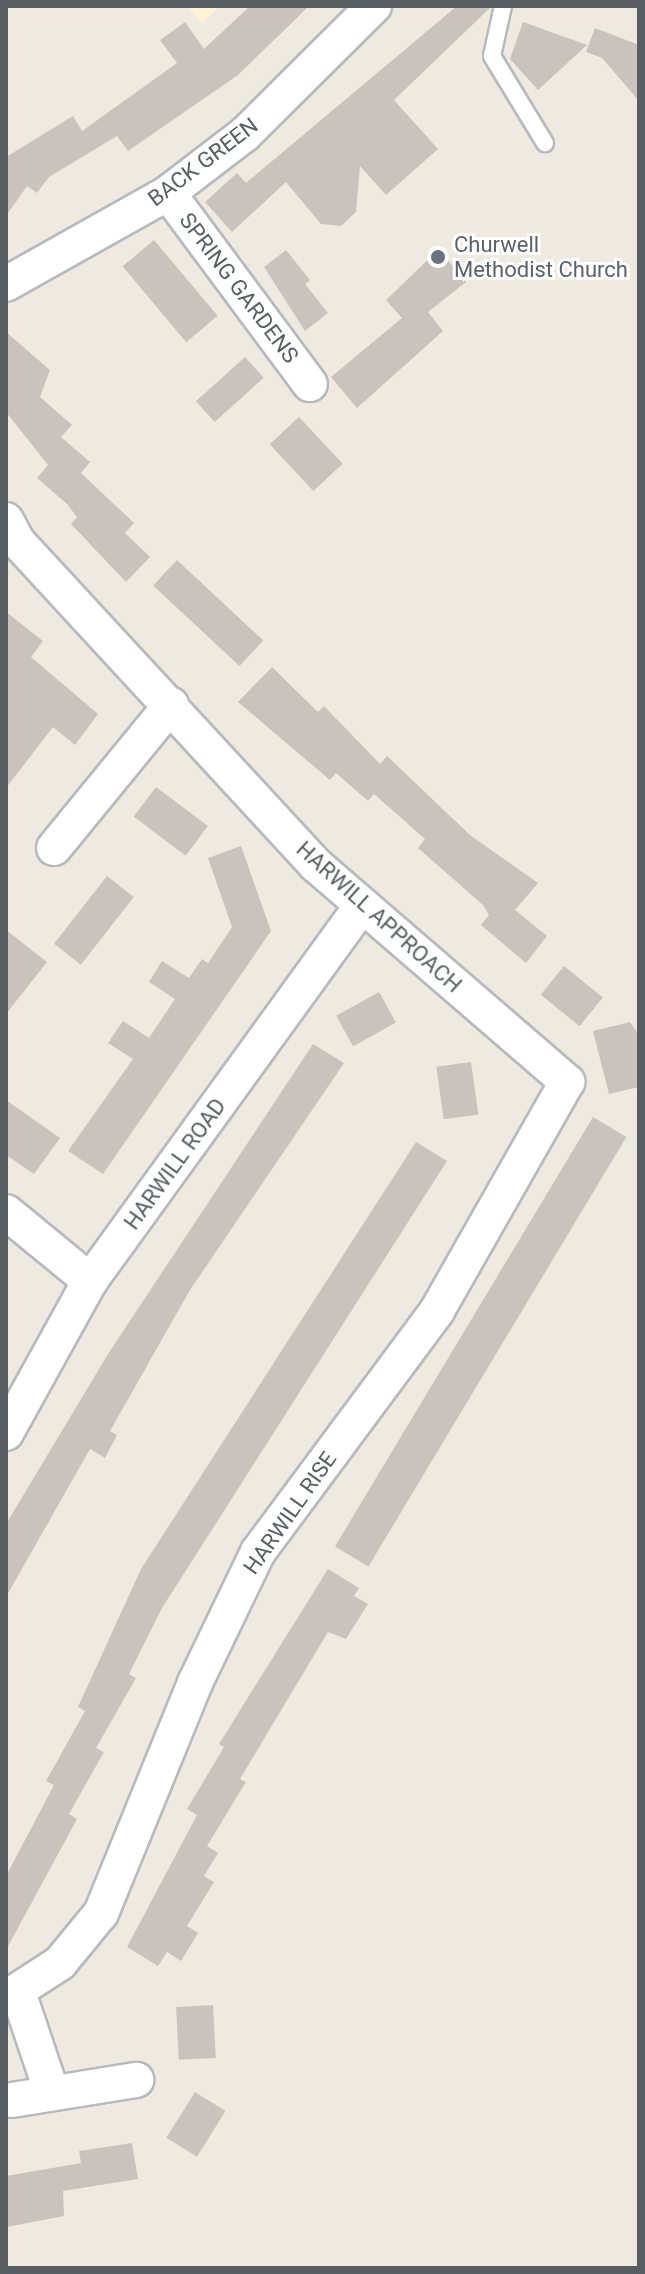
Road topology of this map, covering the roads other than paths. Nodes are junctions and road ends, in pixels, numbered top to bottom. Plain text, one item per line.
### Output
1 (374, 6) edge
2 (503, 6) edge
3 (545, 143) dead end
4 (168, 193) junction
5 (6, 284) edge
6 (310, 384) dead end
7 (6, 520) edge
8 (171, 705) junction
9 (54, 848) dead end
10 (361, 906) junction
11 (567, 1082) joint
12 (6, 1212) edge
13 (90, 1281) junction
14 (6, 1433) edge
15 (13, 1996) edge
16 (136, 2080) dead end
17 (52, 2093) junction
18 (12, 2100) dead end

1 - 4 street, BACK GREEN
2 - 3 lane
4 - 5 street, BACK GREEN
4 - 6 street, SPRING GARDENS
7 - 8 street, HARWILL APPROACH
8 - 9 street
8 - 10 street, HARWILL APPROACH
10 - 11 street, HARWILL APPROACH
10 - 13 street, HARWILL ROAD
11 - 15 street, HARWILL RISE
12 - 13 street
13 - 14 street, HARWILL ROAD
15 - 17 street, HARWILL RISE
16 - 17 street
17 - 18 street

